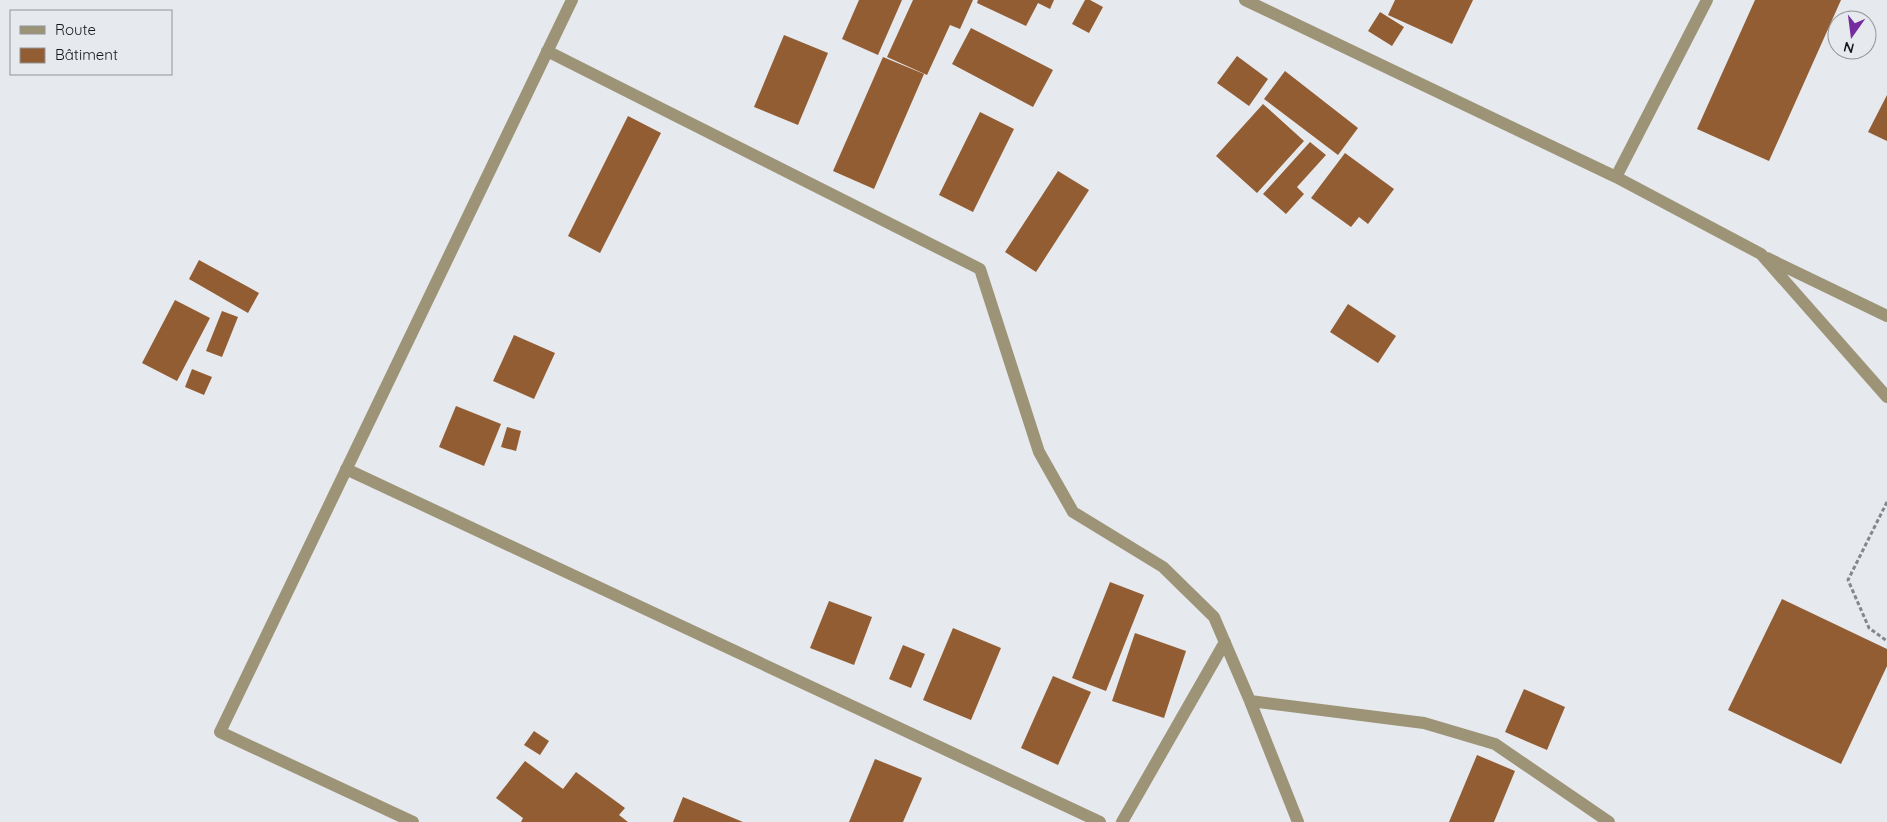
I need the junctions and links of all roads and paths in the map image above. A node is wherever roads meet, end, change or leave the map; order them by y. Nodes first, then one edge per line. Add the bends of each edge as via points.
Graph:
1 (572, 0) edge
2 (1245, 0) edge
3 (1707, 0) edge
4 (548, 51) junction
5 (1616, 177) junction
6 (1761, 254) junction
7 (1887, 316) edge
8 (1887, 397) edge
9 (346, 469) junction
10 (1887, 502) edge
11 (1887, 641) edge
12 (1225, 642) junction
13 (1250, 701) junction
14 (413, 822) edge
15 (1100, 822) edge
16 (1122, 822) edge
17 (1298, 822) edge
18 (1609, 822) edge

1 - 4 street
2 - 5 street
3 - 5 street
4 - 9 street
4 - 12 street via 980,268 1039,452 1073,512 1163,567 1214,617
5 - 6 street
6 - 7 street
6 - 8 street
9 - 14 street via 220,732
9 - 15 street
10 - 11 path via 1848,580 1869,628
12 - 13 street
12 - 16 street
13 - 17 street
13 - 18 street via 1424,723 1494,744

